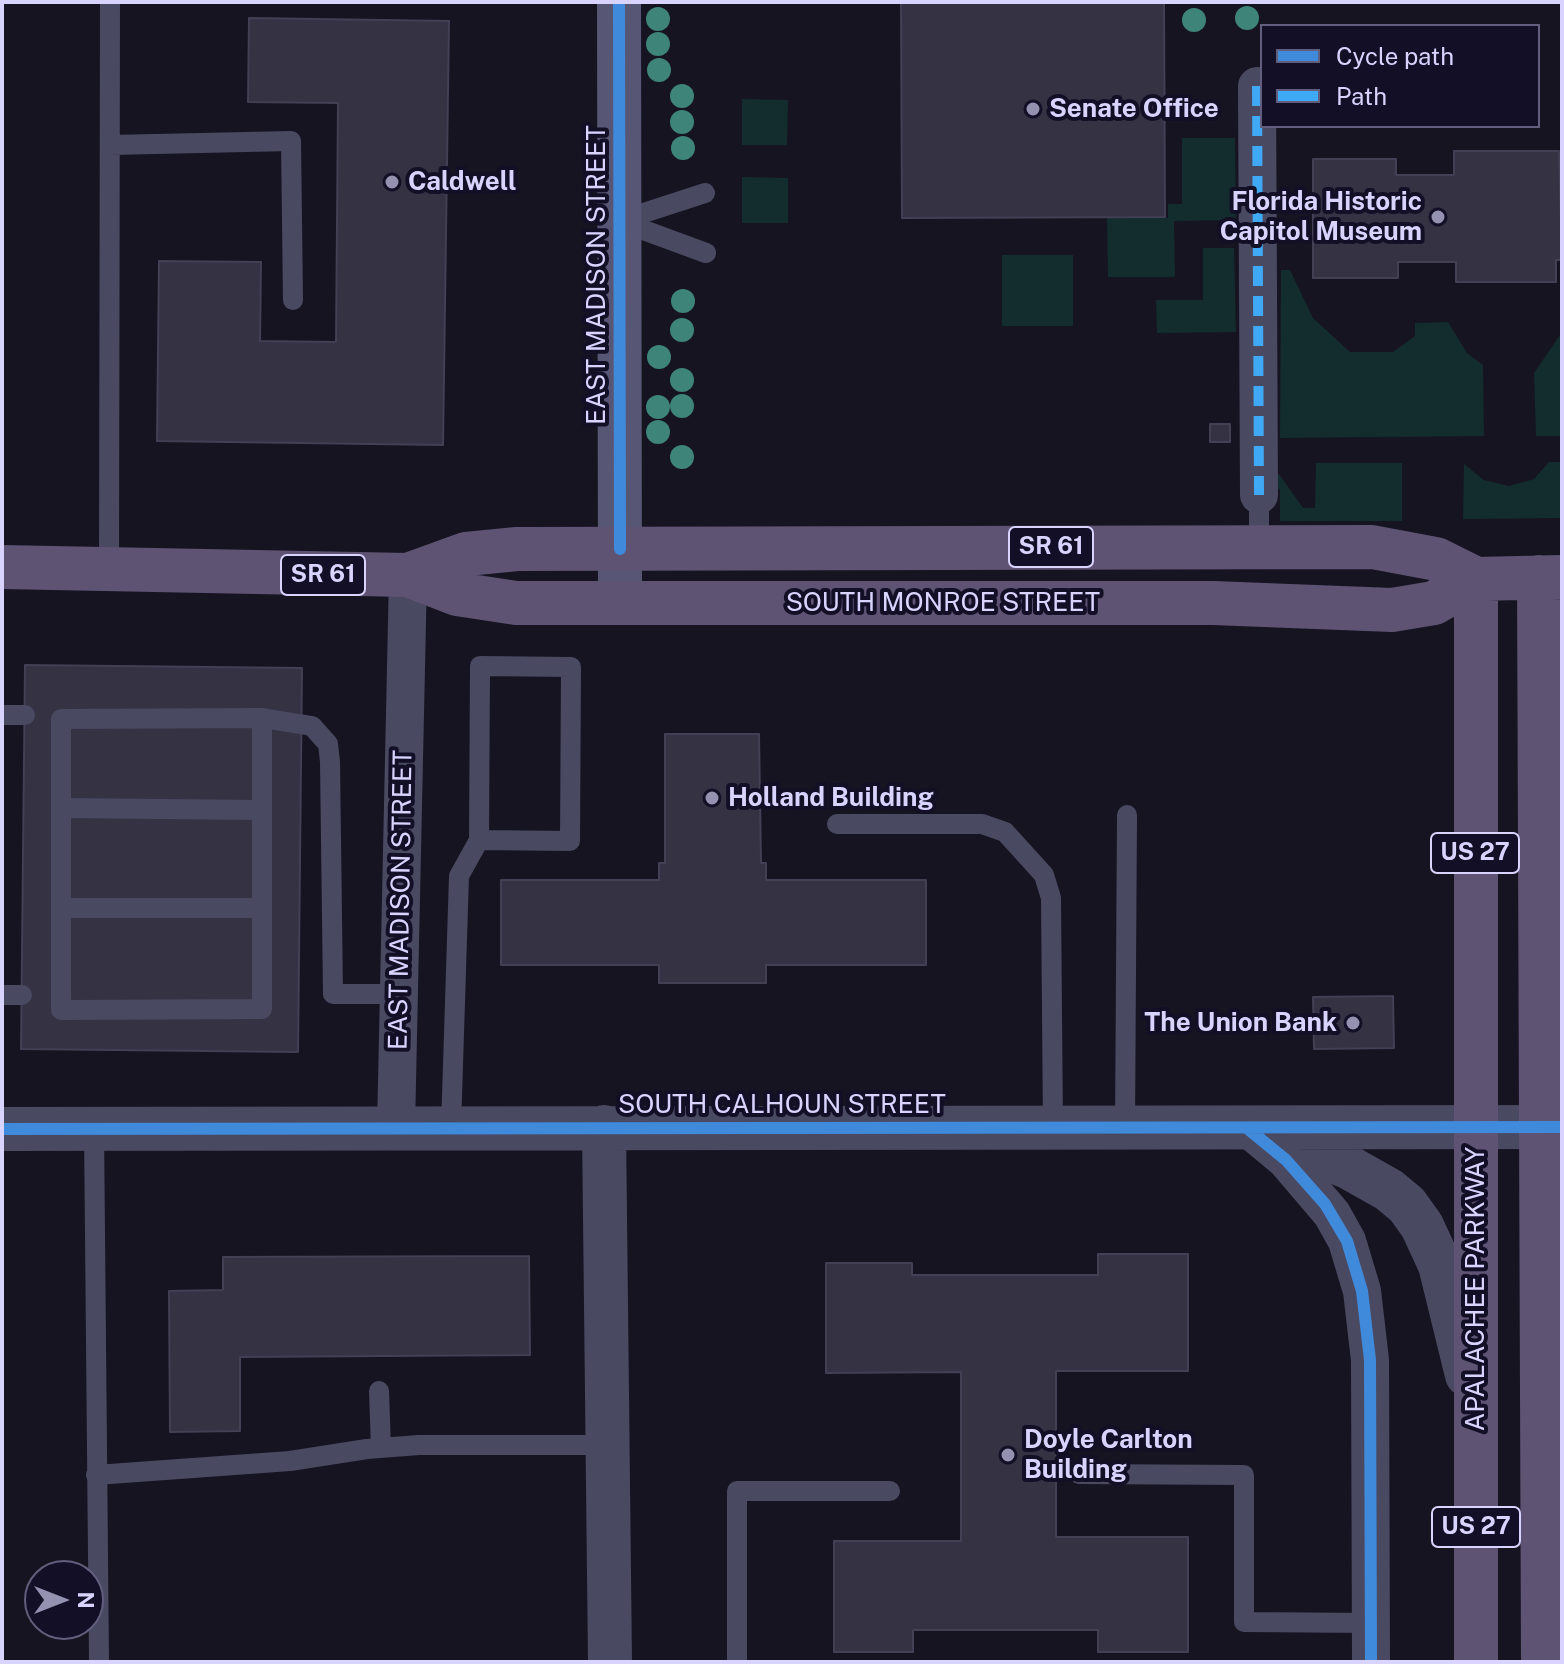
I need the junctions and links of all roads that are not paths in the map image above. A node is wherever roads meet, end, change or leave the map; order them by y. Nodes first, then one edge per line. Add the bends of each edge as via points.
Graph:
1 (110, 2) edge
2 (619, 2) edge
3 (1257, 86) dead end
4 (110, 145) junction
5 (705, 193) dead end
6 (619, 221) junction
7 (706, 253) dead end
8 (293, 300) dead end
9 (1259, 495) joint
10 (1259, 547) junction
11 (620, 549) junction
12 (2, 567) edge
13 (109, 570) junction
14 (408, 575) junction
15 (1551, 577) edge
16 (1476, 579) junction
17 (620, 603) junction
18 (2, 715) edge
19 (25, 715) dead end
20 (262, 718) junction
21 (61, 808) junction
22 (262, 810) junction
23 (1127, 815) dead end
24 (837, 824) dead end
25 (479, 840) junction
26 (61, 908) junction
27 (262, 908) junction
28 (399, 994) junction
29 (604, 1127) junction
30 (1475, 1127) junction
31 (1552, 1127) edge
32 (94, 1128) junction
33 (396, 1128) junction
34 (451, 1128) junction
35 (1053, 1128) junction
36 (1125, 1128) junction
37 (1247, 1128) junction
38 (2, 1129) edge
39 (379, 1391) dead end
40 (1476, 1419) junction
41 (607, 1445) junction
42 (381, 1448) junction
43 (1079, 1474) dead end
44 (96, 1475) junction
45 (890, 1491) dead end
46 (1371, 1623) junction
47 (1476, 1648) edge
48 (1543, 1648) edge
49 (99, 1662) edge
50 (610, 1662) edge
51 (737, 1662) edge
52 (1371, 1662) edge

1 - 4 lane
2 - 6 main road, EAST MADISON STREET
3 - 9 street
4 - 8 lane via 291,141
4 - 13 lane
5 - 6 lane
6 - 7 lane
6 - 11 main road, EAST MADISON STREET
9 - 10 lane
10 - 11 main road, SOUTH MONROE STREET / SR 61
10 - 16 main road, SOUTH MONROE STREET / SR 61 via 1394,548 1436,559
11 - 14 main road, SOUTH MONROE STREET / SR 61 via 482,551
11 - 17 main road, EAST MADISON STREET
12 - 13 main road, SOUTH MONROE STREET / SR 61
13 - 14 main road, SOUTH MONROE STREET / SR 61
14 - 17 main road, SOUTH MONROE STREET / SR 61 via 475,598
14 - 28 street, EAST MADISON STREET
15 - 16 main road, SOUTH MONROE STREET / US 27
15 - 31 main road, US 27
16 - 17 main road, SOUTH MONROE STREET / SR 61 via 1434,603 1392,610 1213,603
16 - 30 main road, APALACHEE PARKWAY / US 27
18 - 19 lane
20 - 21 lane via 61,719
20 - 22 lane
20 - 28 lane via 312,726 328,744 333,994
21 - 22 lane
21 - 26 lane
22 - 27 lane
23 - 36 lane
24 - 35 lane via 982,824 1005,832 1044,875 1051,898
25 - 25 lane via 570,841 571,667 480,666
25 - 34 lane via 459,876
26 - 27 lane
26 - 27 lane via 61,1010 262,1009
28 - 33 street, EAST MADISON STREET
29 - 34 street, SOUTH CALHOUN STREET
29 - 35 street, SOUTH CALHOUN STREET
29 - 41 street
30 - 31 street, SOUTH CALHOUN STREET
30 - 37 street, SOUTH CALHOUN STREET
30 - 40 main road, APALACHEE PARKWAY / US 27
31 - 48 main road, US 27
32 - 33 street, SOUTH CALHOUN STREET
32 - 38 street, SOUTH CALHOUN STREET
32 - 44 lane
33 - 34 street, SOUTH CALHOUN STREET
35 - 36 street, SOUTH CALHOUN STREET
36 - 37 street, SOUTH CALHOUN STREET
37 - 40 street via 1350,1168 1389,1190 1415,1216 1442,1273
37 - 46 street via 1318,1194 1340,1226 1358,1273 1370,1360
39 - 42 lane
40 - 47 main road, APALACHEE PARKWAY / US 27
41 - 42 lane
41 - 50 street
42 - 44 lane via 290,1461
43 - 46 lane via 1244,1475 1244,1622
44 - 49 lane
45 - 51 lane via 737,1491
46 - 52 street

